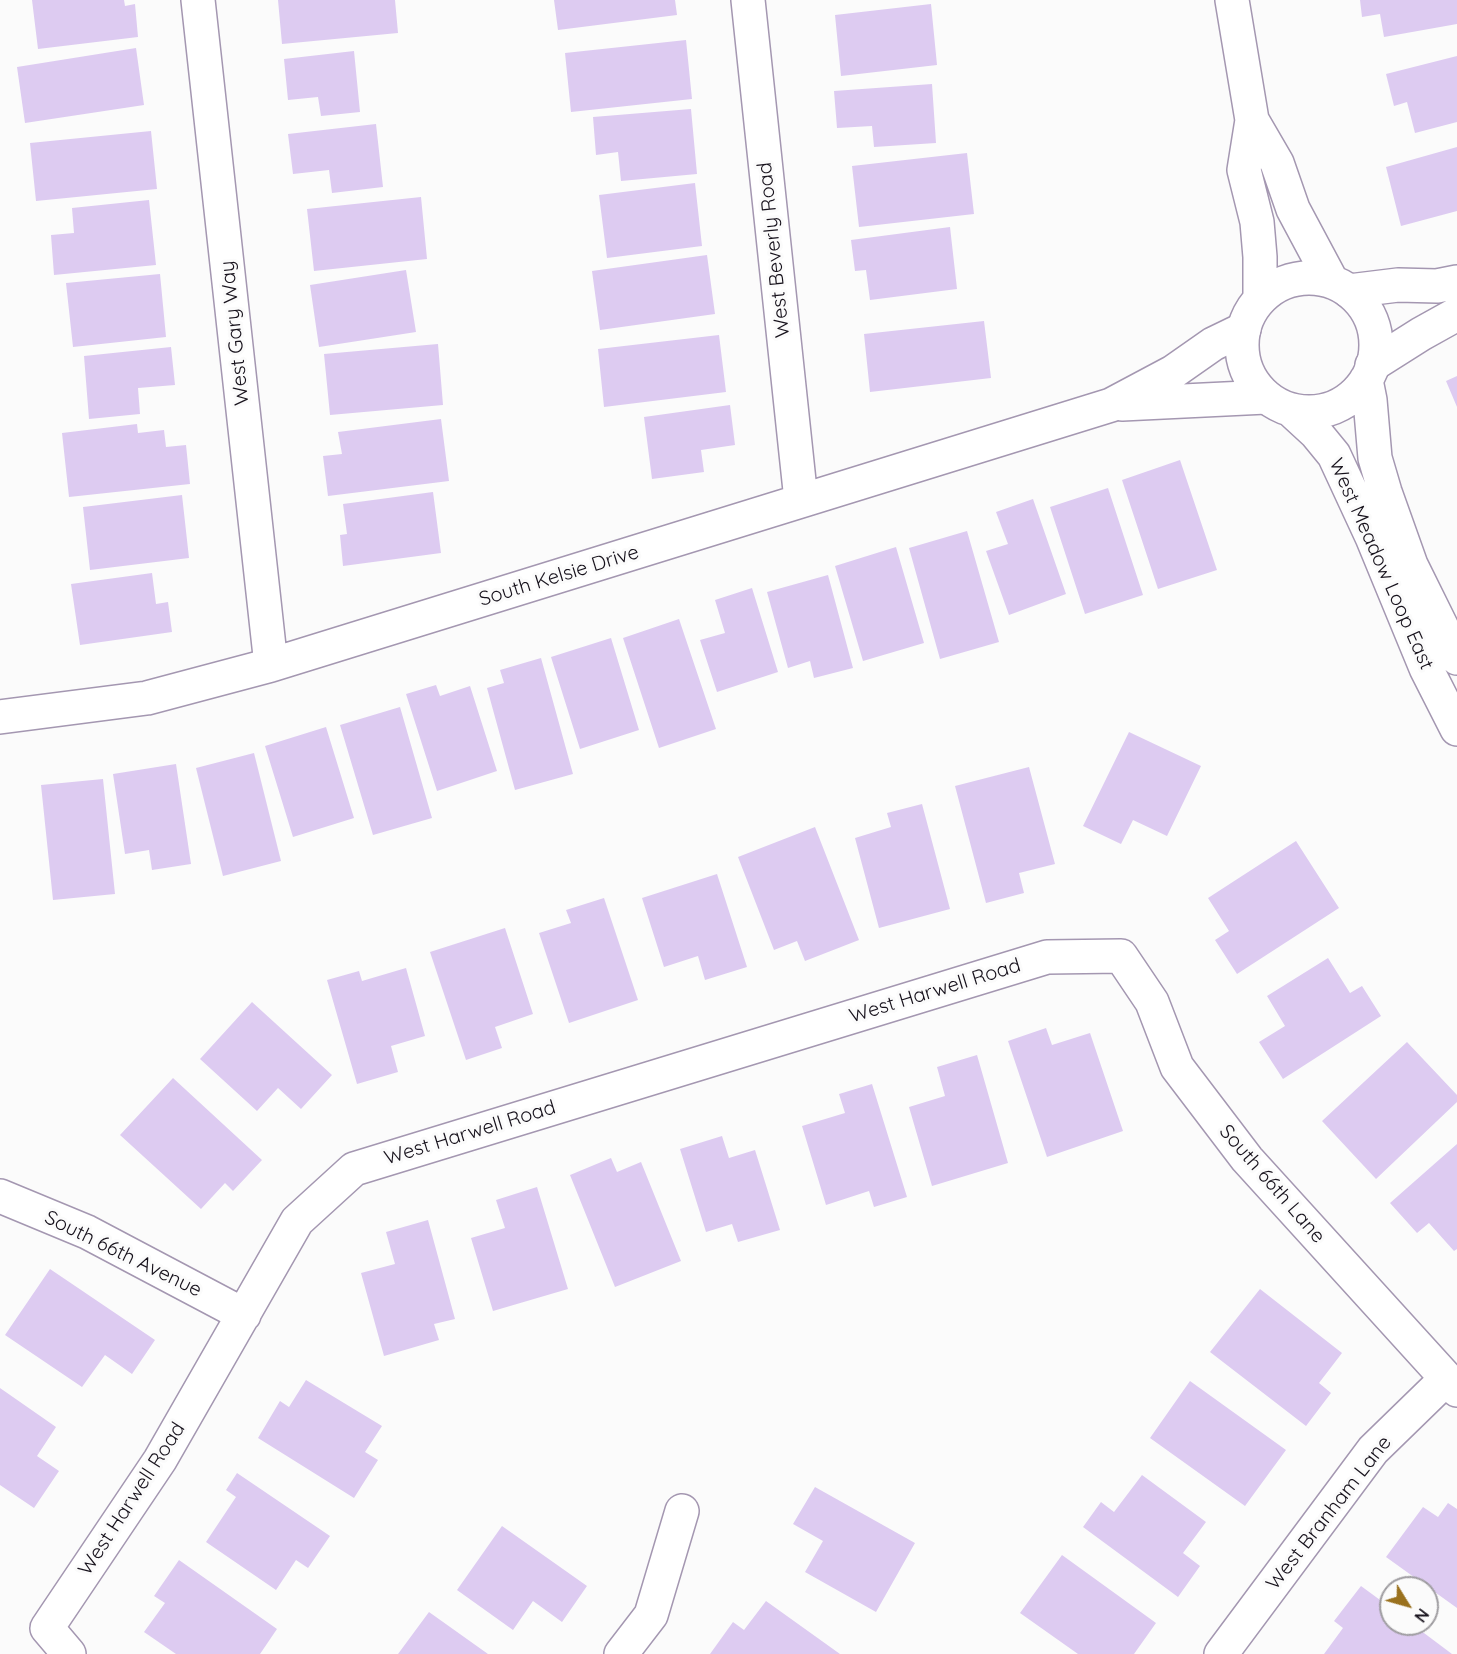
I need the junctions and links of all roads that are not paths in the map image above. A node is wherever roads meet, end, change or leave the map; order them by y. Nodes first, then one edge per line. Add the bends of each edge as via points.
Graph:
1 (198, 0) edge
2 (748, 0) edge
3 (1232, 0) edge
4 (1252, 120) junction
5 (1457, 282) edge
6 (1340, 287) junction
7 (1260, 299) junction
8 (1457, 314) edge
9 (1244, 328) junction
10 (1369, 373) junction
11 (1279, 403) junction
12 (1111, 405) junction
13 (801, 500) junction
14 (1457, 658) edge
15 (271, 665) junction
16 (0, 717) edge
17 (1457, 729) edge
18 (1121, 956) joint
19 (0, 1196) edge
20 (244, 1315) junction
21 (1452, 1385) edge
22 (682, 1511) dead end
23 (69, 1654) edge
24 (621, 1654) edge
25 (1221, 1654) edge

1 - 15 street, West Gary Way
2 - 13 street, West Beverly Road
3 - 4 street
4 - 6 street via 1277,163 1293,208
4 - 7 street via 1244,170 1257,222
5 - 6 street via 1437,286
6 - 7 street via 1313,278 1293,280
6 - 10 street via 1363,306 1373,324 1376,345
7 - 9 street
8 - 10 street
9 - 11 street via 1245,366 1253,383
9 - 12 street, South Kelsie Drive
10 - 11 street via 1352,396 1333,407 1312,412
10 - 14 street, West Meadow Loop East via 1375,458 1385,492 1411,565
11 - 12 street, South Kelsie Drive
11 - 17 street, West Meadow Loop East via 1316,433 1334,455 1426,668
12 - 13 street, South Kelsie Drive
13 - 15 street, South Kelsie Drive
15 - 16 street, South Kelsie Drive via 147,698
18 - 20 street, West Harwell Road via 1047,957 354,1169 297,1221
18 - 21 street, South 66th Lane via 1152,1002 1177,1067 1247,1159
19 - 20 street, South 66th Avenue via 87,1232
20 - 23 street, West Harwell Road via 160,1460 47,1628
21 - 25 street, West Branham Lane via 1373,1450
22 - 24 street via 651,1615

